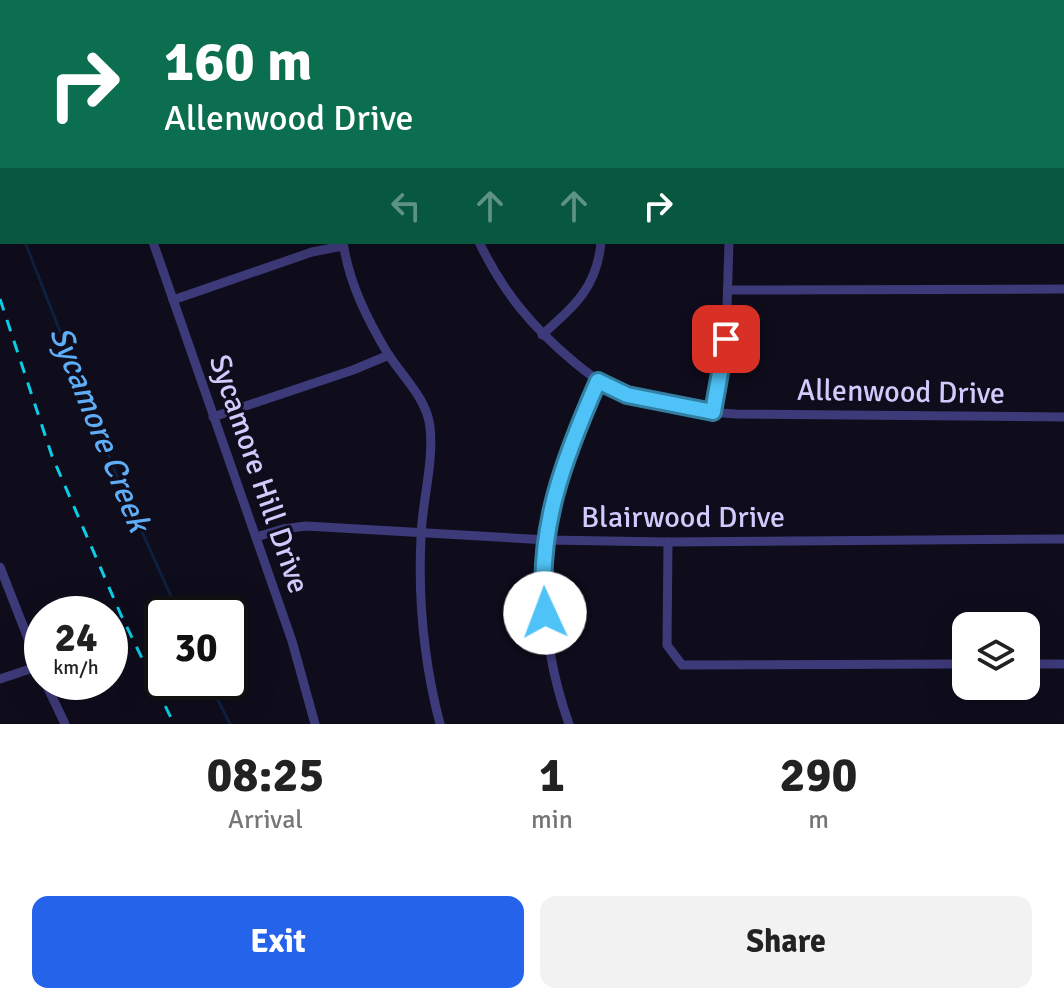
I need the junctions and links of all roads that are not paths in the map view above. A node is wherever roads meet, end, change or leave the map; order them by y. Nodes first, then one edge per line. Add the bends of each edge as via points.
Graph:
1 (154, 244) edge
2 (343, 244) edge
3 (480, 244) edge
4 (601, 244) edge
5 (729, 244) edge
6 (1064, 289) edge
7 (728, 290) junction
8 (173, 300) junction
9 (542, 335) junction
10 (389, 355) junction
11 (598, 381) junction
12 (713, 412) junction
13 (213, 417) junction
14 (1064, 417) edge
15 (421, 534) junction
16 (256, 537) junction
17 (1064, 539) edge
18 (547, 540) junction
19 (668, 542) junction
20 (0, 567) edge
21 (24, 627) edge
22 (952, 664) edge
23 (1040, 664) edge
24 (1064, 664) edge
25 (24, 674) edge
26 (0, 679) edge
27 (54, 700) edge
28 (65, 724) edge
29 (315, 724) edge
30 (440, 724) edge
31 (569, 724) edge

1 - 8 street, Sycamore Hill Drive
2 - 8 street
2 - 10 street via 361,306
3 - 9 street, Allenwood Drive via 492,271
4 - 9 street via 593,280
5 - 7 street
6 - 7 street
7 - 12 street
8 - 13 street, Sycamore Hill Drive
9 - 11 street, Allenwood Drive
10 - 13 street
10 - 15 street via 420,398 430,425
11 - 12 street, Allenwood Drive via 627,395
11 - 18 street via 568,449
12 - 14 street, Allenwood Drive
13 - 16 street, Sycamore Hill Drive
15 - 16 street, Blairwood Drive via 306,526
15 - 18 street, Blairwood Drive
15 - 30 street via 424,646
16 - 29 street, Sycamore Hill Drive
17 - 19 street, Blairwood Drive
18 - 19 street, Blairwood Drive
18 - 31 street via 543,588 548,637 557,692
19 - 22 street via 667,645 682,665
20 - 21 street
23 - 24 street
25 - 26 street
27 - 28 street

